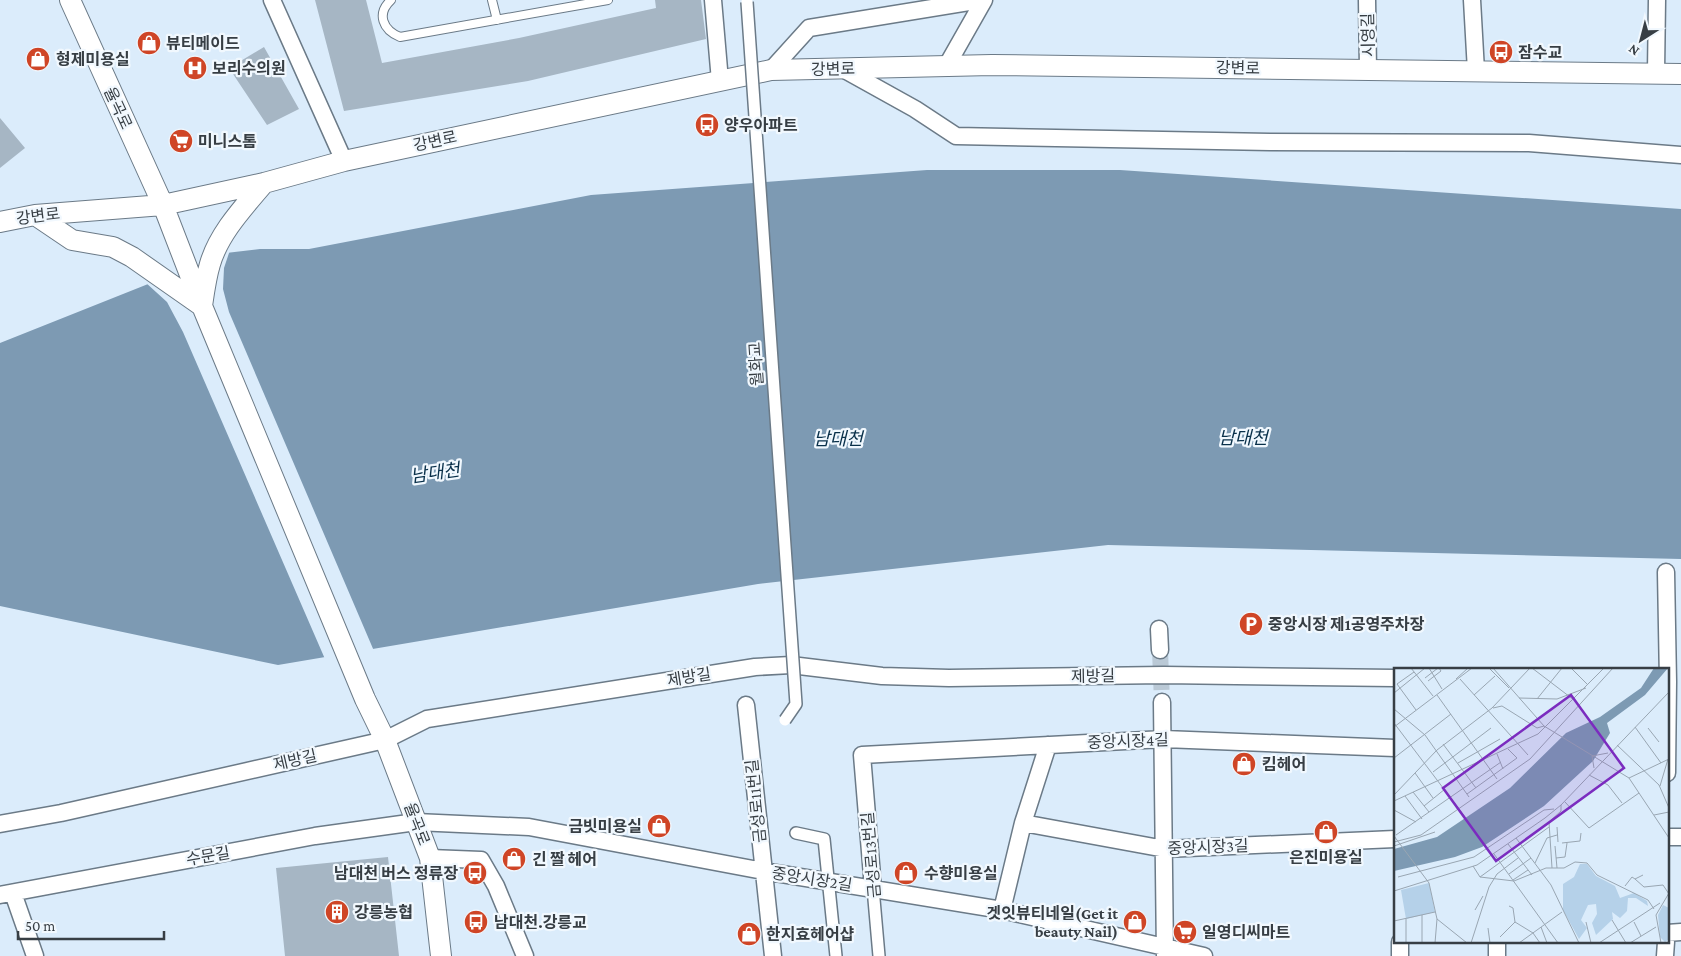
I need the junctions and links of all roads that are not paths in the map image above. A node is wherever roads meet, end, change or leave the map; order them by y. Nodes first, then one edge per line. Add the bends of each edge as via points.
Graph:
1 (70, 0) edge
2 (272, 0) edge
3 (391, 0) edge
4 (492, 0) edge
5 (608, 0) edge
6 (713, 0) edge
7 (980, 0) edge
8 (984, 0) edge
9 (1367, 0) edge
10 (1472, 0) edge
11 (1657, 0) edge
12 (747, 1) edge
13 (497, 20) junction
14 (946, 67) junction
15 (843, 69) junction
16 (771, 70) junction
17 (1368, 70) junction
18 (1476, 72) junction
19 (1656, 72) junction
20 (1681, 74) edge
21 (720, 81) junction
22 (1681, 156) edge
23 (344, 161) junction
24 (264, 183) junction
25 (165, 210) junction
26 (35, 215) junction
27 (0, 222) edge
28 (202, 306) junction
29 (1666, 572) dead end
30 (1158, 629) dead end
31 (1160, 650) tunnel mouth
32 (1394, 678) edge
33 (1672, 682) edge
34 (1162, 702) tunnel mouth
35 (746, 705) dead end
36 (785, 720) dead end
37 (1164, 739) junction
38 (385, 740) junction
39 (1048, 745) junction
40 (1394, 748) edge
41 (862, 755) joint
42 (1668, 755) edge
43 (416, 822) junction
44 (1023, 823) junction
45 (0, 824) edge
46 (796, 833) dead end
47 (1668, 837) edge
48 (1681, 837) edge
49 (1394, 839) edge
50 (1164, 849) junction
51 (430, 858) junction
52 (763, 871) junction
53 (828, 881) junction
54 (873, 888) junction
55 (6, 894) edge
56 (1002, 910) junction
57 (1681, 932) edge
58 (1668, 933) edge
59 (1165, 951) edge
60 (35, 956) edge
61 (441, 956) edge
62 (525, 956) edge
63 (773, 956) edge
64 (836, 956) edge
65 (879, 956) edge
66 (1204, 956) edge

1 - 25 street, 율곡로
2 - 23 street
3 - 13 lane via 382,16 391,33 400,37
4 - 13 lane
5 - 13 lane
6 - 21 street
7 - 16 street via 809,28
8 - 14 street
9 - 17 street, 시영길
10 - 18 street
11 - 19 street
12 - 36 street, 월화교, bridge via 796,704
14 - 15 street, 강변로
14 - 17 street, 강변로
15 - 16 street, 강변로
15 - 22 street via 956,136 1529,143
16 - 21 street, 강변로
17 - 18 street, 강변로
18 - 19 street, 강변로
19 - 20 street, 강변로
21 - 23 street, 강변로
23 - 24 street, 강변로
24 - 25 street, 강변로
24 - 28 street via 231,223 217,247 210,264
25 - 26 street, 강변로
25 - 28 street, 율곡로
26 - 27 street, 강변로
26 - 28 street via 72,240 113,247 126,254
28 - 38 street, 율곡로
29 - 33 street
30 - 31 street
32 - 38 street, 제방길 via 1164,674 949,678 882,676 791,666 755,667 427,718
33 - 42 street
34 - 37 street
35 - 52 street, 금성로11번길
37 - 39 street, 중앙시장4길
37 - 40 street, 중앙시장4길
37 - 50 street
38 - 43 street, 율곡로
38 - 45 street, 제방길
39 - 41 street, 중앙시장4길
39 - 44 street
41 - 54 street, 금성로13번길
43 - 51 street, 율곡로
43 - 52 street, 중앙시장2길 via 528,827
43 - 55 street, 수문길 via 315,836
44 - 50 street, 중앙시장3길
44 - 56 street
46 - 53 street via 824,839
47 - 48 street
49 - 50 street, 중앙시장3길
50 - 59 street
51 - 61 street, 율곡로
51 - 62 street via 480,860 496,886
52 - 53 street, 중앙시장2길
52 - 63 street, 금성로11번길
53 - 54 street, 중앙시장2길
53 - 64 street
54 - 56 street, 중앙시장2길
54 - 65 street, 금성로13번길
55 - 60 street
56 - 59 street, 중앙시장2길
57 - 58 street
59 - 66 street, 중앙시장2길

